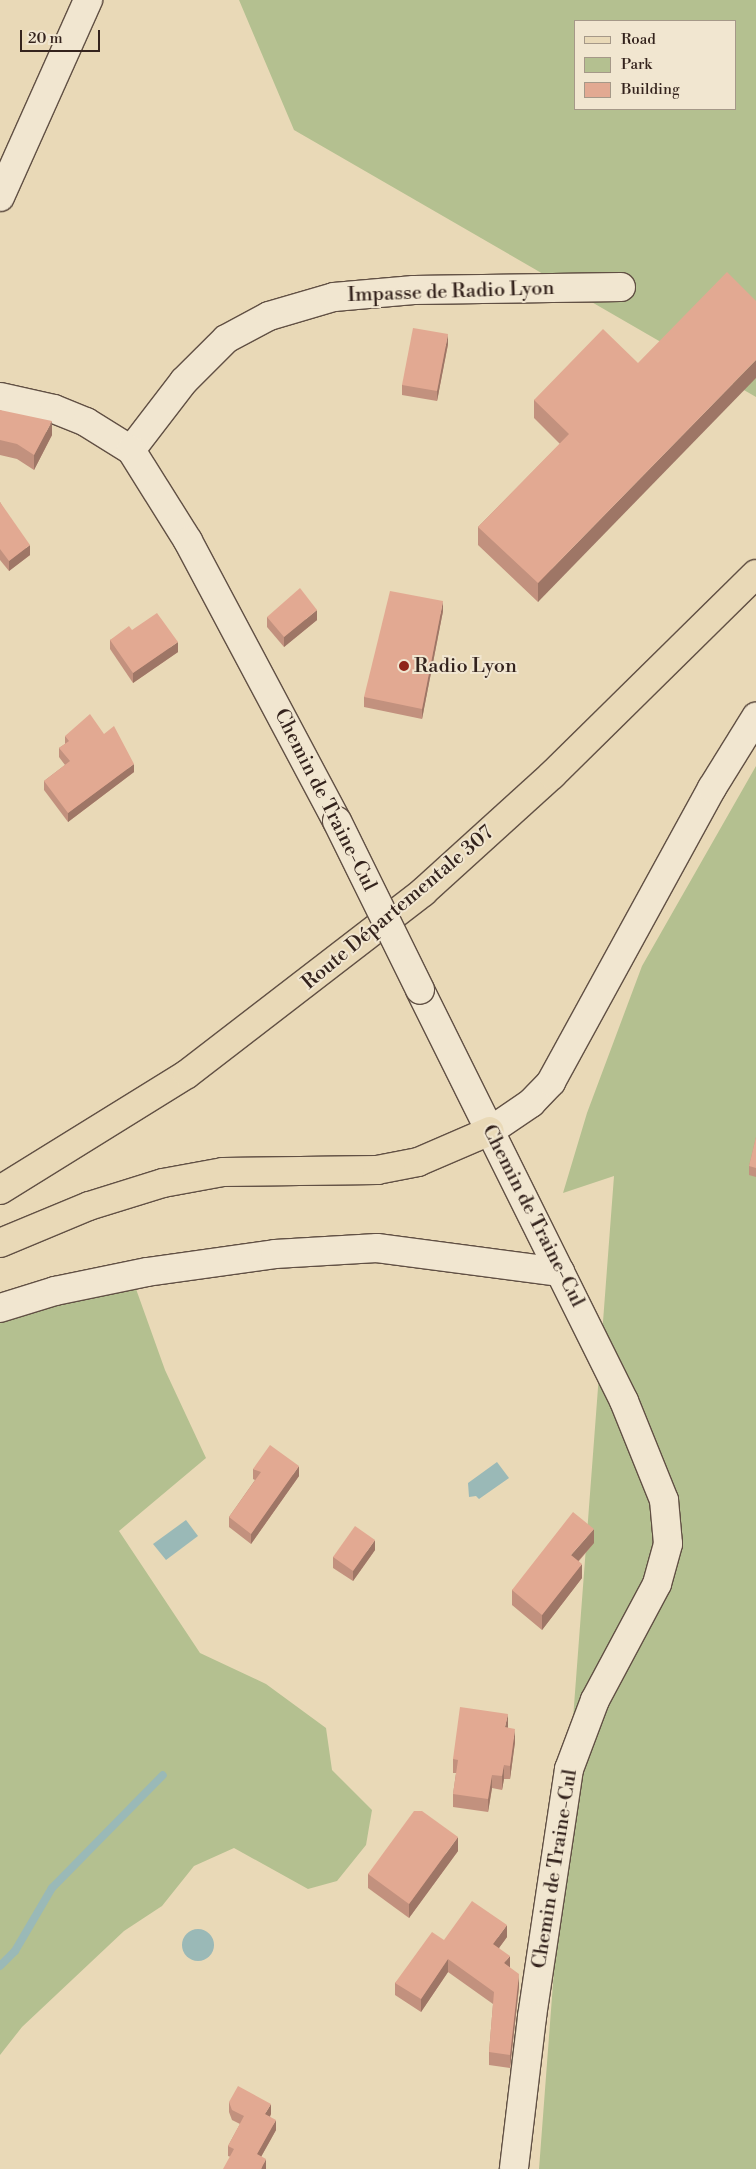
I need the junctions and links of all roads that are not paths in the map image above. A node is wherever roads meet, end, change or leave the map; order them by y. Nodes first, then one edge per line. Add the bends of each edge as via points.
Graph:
1 (88, 0) edge
2 (0, 197) edge
3 (621, 287) dead end
4 (0, 397) edge
5 (131, 450) junction
6 (756, 574) edge
7 (756, 717) edge
8 (490, 1131) junction
9 (0, 1190) edge
10 (0, 1244) edge
11 (560, 1272) junction
12 (0, 1308) edge
13 (514, 2169) edge

1 - 2 street
3 - 5 street, Impasse de Radio Lyon via 414,290 334,297 269,316 226,339 184,381
4 - 5 street, Chemin de Traine-Cul via 54,410 86,422
5 - 8 street, Chemin de Traine-Cul, bridge via 188,542 337,821
6 - 9 main road, Route Départementale 307 via 552,775 423,892 187,1074
7 - 8 street via 712,788 551,1082 531,1103
8 - 10 main road via 418,1162 377,1170 223,1172 181,1179 89,1206
8 - 11 street, Chemin de Traine-Cul
11 - 12 street via 377,1248 274,1254 147,1272 55,1291
11 - 13 street, Chemin de Traine-Cul via 651,1463 664,1500 668,1544 657,1584 596,1700 569,1769

